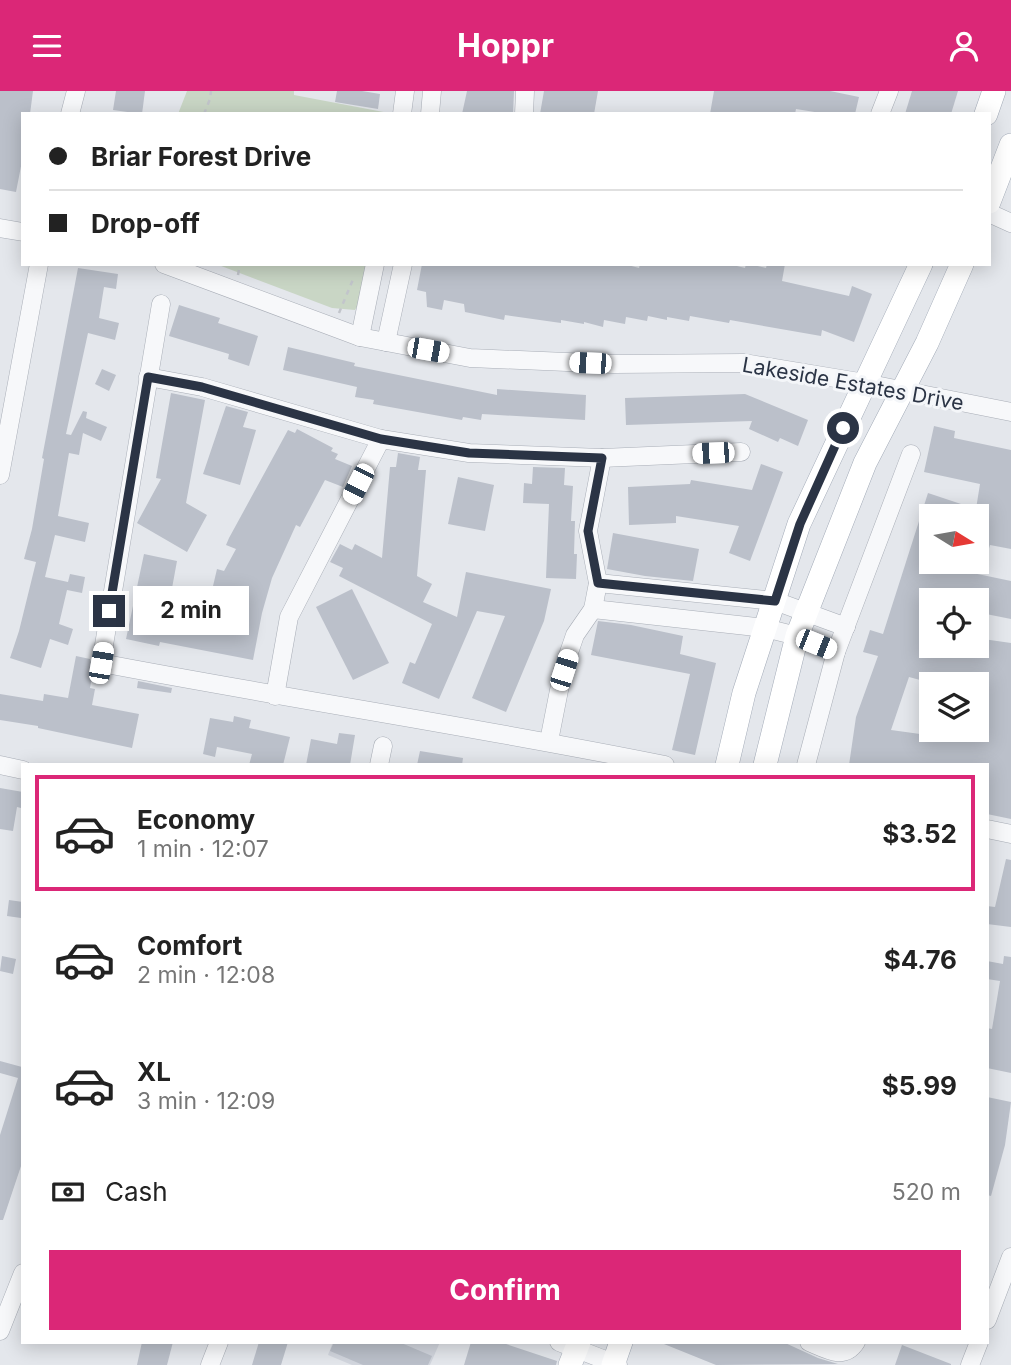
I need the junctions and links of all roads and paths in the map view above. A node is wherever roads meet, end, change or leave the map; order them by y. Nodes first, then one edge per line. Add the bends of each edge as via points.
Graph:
1 (76, 91) edge
2 (211, 91) edge
3 (405, 91) edge
4 (432, 91) edge
5 (525, 91) edge
6 (889, 91) edge
7 (994, 91) edge
8 (71, 112) edge
9 (205, 112) edge
10 (402, 112) edge
11 (430, 112) edge
12 (524, 112) edge
13 (881, 112) edge
14 (987, 112) edge
15 (1011, 145) edge
16 (999, 178) edge
17 (991, 197) edge
18 (991, 214) edge
19 (1011, 223) edge
20 (0, 228) edge
21 (21, 232) edge
22 (39, 266) edge
23 (169, 266) edge
24 (376, 266) edge
25 (403, 266) edge
26 (920, 266) edge
27 (961, 266) edge
28 (356, 272) dead end
29 (161, 304) dead end
30 (334, 328) junction
31 (360, 337) junction
32 (387, 342) junction
33 (148, 377) junction
34 (865, 383) junction
35 (901, 391) junction
36 (1011, 412) edge
37 (381, 439) junction
38 (741, 452) dead end
39 (911, 454) dead end
40 (602, 458) junction
41 (0, 475) edge
42 (598, 583) junction
43 (775, 601) junction
44 (593, 609) junction
45 (807, 611) junction
46 (846, 627) junction
47 (765, 628) junction
48 (797, 636) junction
49 (836, 652) junction
50 (275, 696) junction
51 (549, 741) junction
52 (383, 746) dead end
53 (379, 763) edge
54 (655, 763) edge
55 (727, 763) edge
56 (765, 763) edge
57 (807, 763) edge
58 (0, 765) edge
59 (21, 770) edge
60 (989, 829) edge
61 (1011, 834) edge
62 (1011, 1257) edge
63 (21, 1278) edge
64 (989, 1315) edge
65 (0, 1331) edge
66 (218, 1344) edge
67 (814, 1344) edge
68 (854, 1344) edge
69 (978, 1344) edge
70 (571, 1350) edge
71 (616, 1359) edge
72 (210, 1365) edge
73 (970, 1365) edge

1 - 8 street
2 - 9 path
3 - 10 street
4 - 11 street
5 - 12 street
6 - 13 street
7 - 14 main road
15 - 16 main road
16 - 17 main road
18 - 19 street
20 - 21 street
22 - 41 street
23 - 30 street, Lakeside Estates Drive
24 - 31 street
25 - 32 street
26 - 34 main road
27 - 35 main road
28 - 30 path
29 - 33 street
30 - 31 street, Lakeside Estates Drive
31 - 32 street, Lakeside Estates Drive
32 - 34 street, Lakeside Estates Drive via 470,358 614,365 744,363
33 - 37 street via 202,387
33 - 50 street via 101,663
34 - 35 street, Lakeside Estates Drive
34 - 43 main road via 800,524
35 - 36 street, Lakeside Estates Drive
35 - 45 main road via 865,463
37 - 40 street via 469,453
37 - 50 street via 289,617
38 - 40 street
39 - 46 street
40 - 42 street via 588,531
42 - 43 street
42 - 44 street
43 - 45 street
43 - 47 main road
44 - 47 street
44 - 51 street via 575,635 567,658
45 - 46 street
45 - 48 main road
46 - 49 street
47 - 48 street
47 - 55 main road
48 - 49 street
48 - 56 main road
49 - 57 street
50 - 51 street
51 - 54 street
52 - 53 street
58 - 59 street
60 - 61 street
62 - 64 street
63 - 65 street
66 - 72 street
67 - 68 street via 842,1354
69 - 73 street
70 - 71 street

